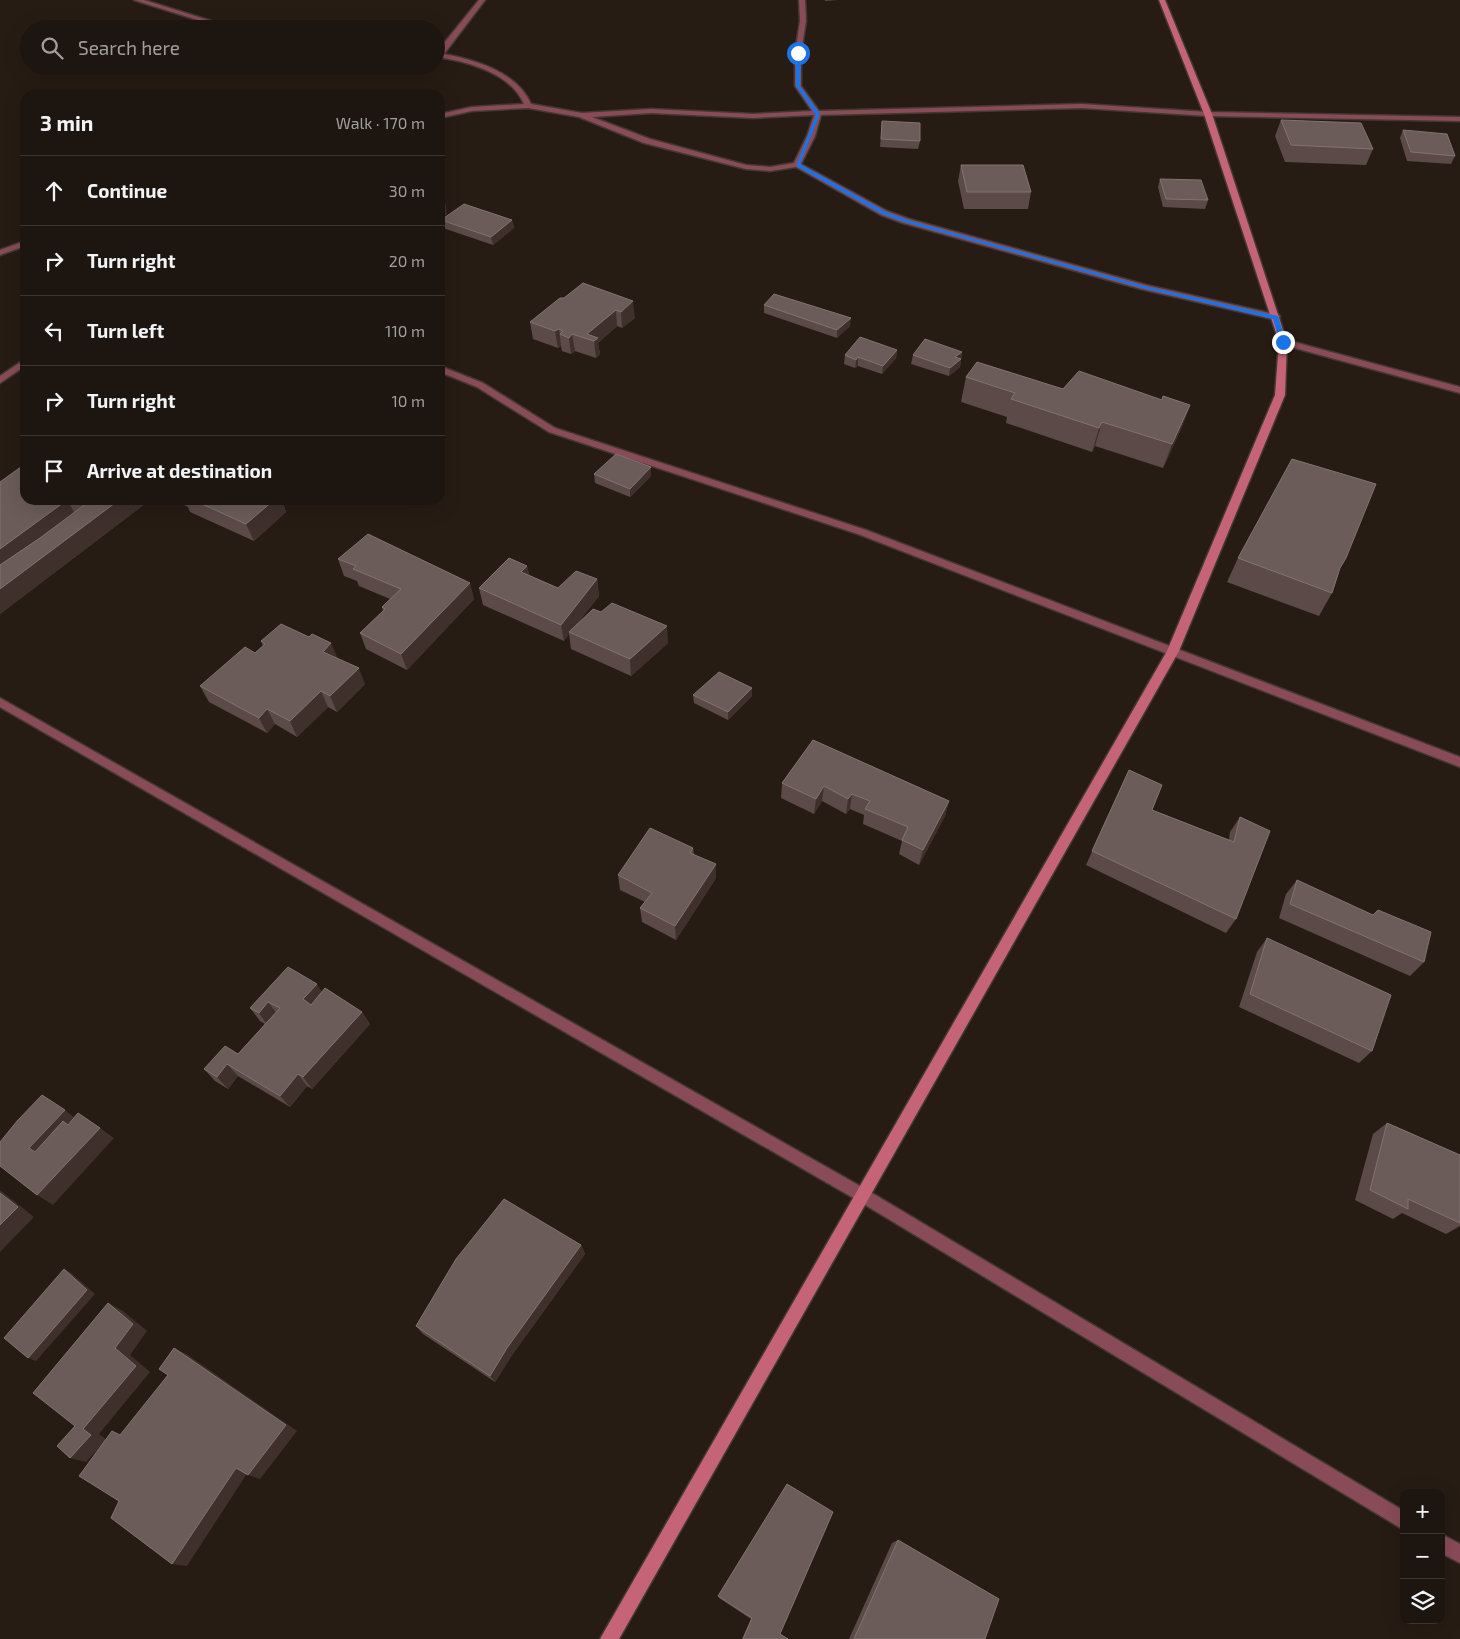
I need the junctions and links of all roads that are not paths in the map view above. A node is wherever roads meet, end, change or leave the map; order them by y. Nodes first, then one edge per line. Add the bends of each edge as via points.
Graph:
1 (137, 0) edge
2 (482, 0) edge
3 (802, 0) edge
4 (1162, 0) edge
5 (204, 20) edge
6 (445, 46) edge
7 (445, 57) edge
8 (528, 106) junction
9 (818, 114) junction
10 (1208, 114) junction
11 (445, 115) edge
12 (581, 115) junction
13 (1460, 119) edge
14 (798, 164) junction
15 (20, 245) edge
16 (0, 253) edge
17 (1276, 317) junction
18 (1283, 342) junction
19 (20, 366) edge
20 (445, 371) edge
21 (0, 380) edge
22 (1460, 390) edge
23 (1173, 652) junction
24 (0, 702) edge
25 (1460, 762) edge
26 (862, 1195) junction
27 (1400, 1519) edge
28 (1445, 1545) edge
29 (1460, 1554) edge
30 (609, 1639) edge

1 - 5 street
2 - 6 street
3 - 9 street via 798,86
4 - 10 street
7 - 8 street via 499,74 521,90
8 - 11 street via 472,109
8 - 12 street
9 - 10 street via 1082,106
9 - 12 street via 753,116 651,112
9 - 14 street
10 - 13 street
10 - 17 street
12 - 14 street via 647,141 746,167 770,169
14 - 17 street via 877,210 906,221 1144,287
15 - 16 street
17 - 18 street
18 - 22 street
18 - 23 street via 1280,395
19 - 21 street
20 - 23 street via 480,385 552,430 862,532
23 - 25 street
23 - 26 street
24 - 26 street
26 - 27 street
26 - 30 street
28 - 29 street

